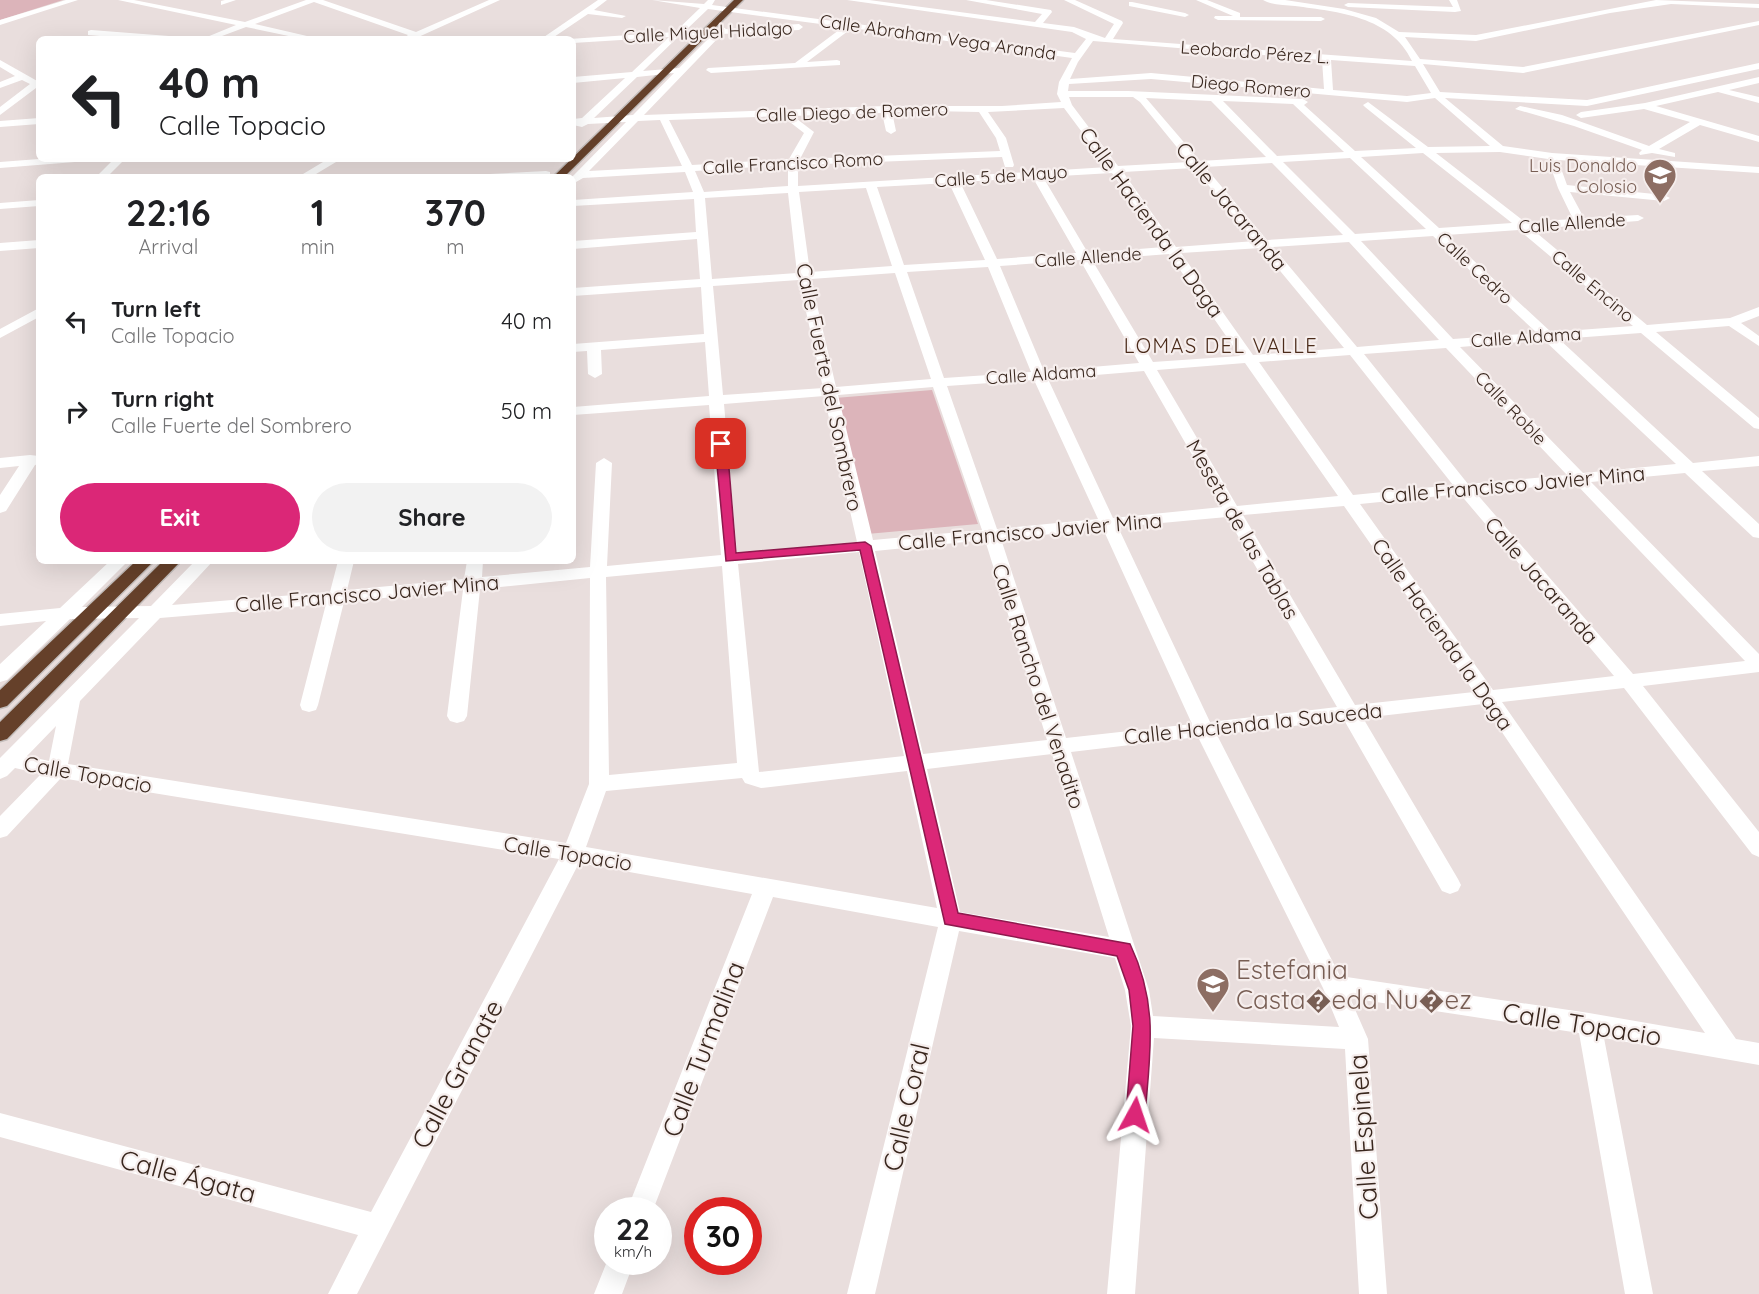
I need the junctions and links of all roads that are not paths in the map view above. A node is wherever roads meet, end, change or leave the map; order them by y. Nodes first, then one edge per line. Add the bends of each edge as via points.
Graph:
1 (74, 0) edge
2 (122, 0) edge
3 (314, 0) edge
4 (468, 0) edge
5 (603, 0) edge
6 (656, 0) edge
7 (739, 0) edge
8 (752, 0) edge
9 (851, 0) edge
10 (918, 0) edge
11 (970, 0) edge
12 (1068, 0) edge
13 (1168, 0) edge
14 (1203, 0) edge
15 (1267, 0) edge
16 (1453, 0) edge
17 (1641, 0) edge
18 (1668, 1) edge
19 (492, 2) edge
20 (882, 2) edge
21 (1283, 2) junction
22 (1132, 4) dead end
23 (1400, 4) edge
24 (712, 5) edge
25 (727, 5) edge
26 (1759, 6) edge
27 (208, 8) dead end
28 (907, 8) junction
29 (588, 11) junction
30 (740, 11) junction
31 (1159, 11) junction
32 (945, 13) junction
33 (192, 14) junction
34 (1185, 15) dead end
35 (622, 16) dead end
36 (1218, 18) dead end
37 (1321, 19) dead end
38 (1248, 20) junction
39 (0, 23) edge
40 (1759, 23) edge
41 (246, 25) junction
42 (846, 25) junction
43 (1037, 25) junction
44 (926, 30) dead end
45 (720, 31) junction
46 (706, 32) junction
47 (91, 33) dead end
48 (678, 34) junction
49 (690, 34) junction
50 (1397, 34) junction
51 (416, 35) joint
52 (130, 36) edge
53 (215, 36) edge
54 (301, 36) edge
55 (550, 36) edge
56 (1091, 38) junction
57 (576, 40) edge
58 (1107, 40) junction
59 (1078, 56) junction
60 (1326, 58) junction
61 (0, 63) edge
62 (837, 63) dead end
63 (1417, 63) junction
64 (797, 65) junction
65 (1759, 66) edge
66 (682, 70) junction
67 (711, 70) dead end
68 (0, 72) edge
69 (23, 72) junction
70 (665, 72) junction
71 (651, 74) junction
72 (784, 74) dead end
73 (635, 75) junction
74 (576, 80) edge
75 (1759, 80) edge
76 (1064, 82) junction
77 (36, 83) edge
78 (0, 85) edge
79 (36, 86) edge
80 (1715, 88) junction
81 (1329, 93) junction
82 (1136, 95) junction
83 (1438, 95) junction
84 (1215, 99) junction
85 (1065, 100) junction
86 (1759, 100) edge
87 (1302, 102) joint
88 (1320, 103) dead end
89 (1368, 105) junction
90 (1446, 106) junction
91 (1645, 106) junction
92 (981, 108) junction
93 (886, 109) junction
94 (0, 112) edge
95 (785, 114) junction
96 (663, 117) junction
97 (1553, 117) junction
98 (636, 118) junction
99 (617, 119) junction
100 (603, 120) junction
101 (36, 121) edge
102 (585, 121) junction
103 (576, 122) edge
104 (1698, 122) junction
105 (0, 124) edge
106 (576, 130) edge
107 (891, 131) dead end
108 (1759, 139) edge
109 (576, 145) edge
110 (1500, 149) junction
111 (1427, 150) junction
112 (1516, 150) junction
113 (1647, 151) junction
114 (576, 153) edge
115 (1005, 154) junction
116 (1353, 154) junction
117 (1552, 156) junction
118 (1678, 157) dead end
119 (1274, 159) junction
120 (1633, 161) junction
121 (38, 162) edge
122 (117, 162) edge
123 (330, 162) edge
124 (543, 162) edge
125 (560, 162) edge
126 (566, 162) edge
127 (793, 162) junction
128 (1196, 164) junction
129 (0, 165) edge
130 (690, 168) junction
131 (1115, 169) junction
132 (1759, 170) edge
133 (105, 174) edge
134 (308, 174) edge
135 (530, 174) edge
136 (551, 174) edge
137 (551, 174) edge
138 (1036, 174) junction
139 (1012, 175) junction
140 (577, 179) edge
141 (953, 179) junction
142 (870, 184) junction
143 (793, 188) junction
144 (1563, 188) junction
145 (699, 194) junction
146 (1664, 198) dead end
147 (36, 203) edge
148 (576, 203) edge
149 (0, 206) edge
150 (1638, 218) dead end
151 (1580, 222) junction
152 (1522, 226) junction
153 (1437, 232) junction
154 (702, 235) junction
155 (1352, 238) junction
156 (36, 242) edge
157 (576, 245) edge
158 (1264, 245) junction
159 (0, 247) edge
160 (1174, 251) junction
161 (1085, 257) junction
162 (993, 263) junction
163 (900, 270) junction
164 (804, 276) junction
165 (708, 283) junction
166 (576, 292) edge
167 (1759, 311) edge
168 (36, 314) edge
169 (1732, 322) junction
170 (1643, 328) junction
171 (0, 334) edge
172 (1547, 335) junction
173 (712, 337) junction
174 (1759, 342) edge
175 (1449, 343) junction
176 (594, 346) junction
177 (576, 348) edge
178 (1353, 350) junction
179 (1249, 358) junction
180 (1149, 366) junction
181 (595, 374) dead end
182 (1039, 375) junction
183 (939, 382) junction
184 (830, 390) junction
185 (717, 399) junction
186 (576, 411) edge
187 (1759, 425) edge
188 (35, 460) edge
189 (1759, 461) edge
190 (0, 463) edge
191 (604, 463) dead end
192 (1689, 468) junction
193 (1579, 478) junction
194 (1464, 489) junction
195 (1349, 500) junction
196 (0, 508) edge
197 (1233, 511) junction
198 (1108, 524) junction
199 (1759, 533) edge
200 (991, 534) junction
201 (865, 546) junction
202 (730, 558) junction
203 (117, 564) edge
204 (143, 564) edge
205 (170, 564) edge
206 (202, 564) edge
207 (345, 564) edge
208 (475, 564) edge
209 (598, 570) junction
210 (472, 584) junction
211 (336, 597) junction
212 (156, 612) junction
213 (65, 613) junction
214 (121, 613) junction
215 (90, 614) junction
216 (0, 620) edge
217 (1759, 666) edge
218 (0, 675) edge
219 (1629, 681) junction
220 (71, 697) junction
221 (1488, 697) junction
222 (0, 701) edge
223 (309, 705) dead end
224 (1348, 713) junction
225 (457, 716) dead end
226 (1204, 729) junction
227 (0, 734) edge
228 (1058, 745) junction
229 (915, 761) junction
230 (5, 765) edge
231 (57, 770) junction
232 (747, 772) junction
233 (599, 784) junction
234 (0, 831) edge
235 (1759, 848) edge
236 (573, 854) junction
237 (1450, 885) dead end
238 (765, 887) junction
239 (951, 919) junction
240 (1124, 950) junction
241 (1333, 985) junction
242 (1589, 1024) junction
243 (1143, 1026) junction
244 (1356, 1039) junction
245 (1730, 1050) junction
246 (1759, 1054) edge
247 (0, 1125) edge
248 (645, 1197) edge
249 (377, 1227) junction
250 (615, 1275) edge
251 (342, 1294) edge
252 (608, 1294) edge
253 (861, 1294) edge
254 (1121, 1294) edge
255 (1373, 1294) edge
256 (1640, 1294) edge

1 - 39 street
2 - 33 street
3 - 41 street
3 - 51 street
4 - 19 street
5 - 29 street
6 - 24 street
7 - 25 highway
8 - 30 street
9 - 20 street, Leobardo Pérez L.
10 - 28 street
11 - 43 street via 1048,12
12 - 58 street via 1119,23
13 - 31 street
14 - 38 street
15 - 21 street
16 - 23 street via 1458,9
17 - 18 street
18 - 26 street
18 - 50 street via 1476,38
19 - 51 street
20 - 28 street, Leobardo Pérez L.
20 - 42 street
21 - 23 street
21 - 50 street via 1359,16 1384,24
22 - 31 street
24 - 25 highway
24 - 48 street
24 - 49 highway
25 - 30 street, Calle Abraham Vega Aranda
25 - 46 highway
27 - 33 street
28 - 32 street, Leobardo Pérez L.
29 - 35 street
29 - 55 street
30 - 42 street, Calle Abraham Vega Aranda
30 - 45 street
31 - 34 street
32 - 43 street, Leobardo Pérez L.
32 - 44 street
33 - 41 street
36 - 38 street
37 - 38 street
40 - 63 street, Leobardo Pérez L. via 1523,70 1452,60
41 - 53 street
41 - 54 street
42 - 45 street, Calle Miguel Hidalgo
42 - 59 street, Calle Abraham Vega Aranda
42 - 64 street
43 - 56 street, Leobardo Pérez L. via 1074,30
45 - 46 street, Calle Miguel Hidalgo
45 - 66 street
46 - 49 street, Calle Miguel Hidalgo
46 - 70 highway
47 - 52 street
48 - 49 street, Calle Miguel Hidalgo
48 - 57 street, Calle Miguel Hidalgo
48 - 73 street
49 - 71 highway
50 - 63 street
56 - 58 street, Leobardo Pérez L.
56 - 59 street
58 - 60 street, Leobardo Pérez L.
59 - 76 street
60 - 63 street, Leobardo Pérez L.
60 - 81 street
61 - 69 street
62 - 64 street
63 - 83 street
64 - 67 street
64 - 72 street
65 - 83 street, Diego Romero via 1587,103
66 - 70 street
66 - 98 street
68 - 69 street
69 - 77 street
69 - 78 street
70 - 71 street
70 - 99 highway
71 - 73 street
71 - 100 highway
73 - 74 street
73 - 102 street
75 - 80 street
76 - 81 street, Diego Romero via 1150,76
76 - 85 street
79 - 94 street
80 - 86 street
80 - 91 street
81 - 83 street, Diego Romero via 1407,99
82 - 84 street, Calle Diego de Romero
82 - 85 street, Calle Diego de Romero
82 - 128 street, Calle Jacaranda
83 - 90 street
84 - 87 street, Calle Diego de Romero
84 - 119 street, Calle Roble
85 - 92 street, Calle Diego de Romero
85 - 131 street, Calle Hacienda la Daga
87 - 116 street, Calle Cedro
88 - 89 street
89 - 90 street
89 - 111 street, Calle Encino
90 - 97 street via 1503,106
90 - 110 street
91 - 97 street via 1604,114
91 - 104 street
92 - 93 street, Calle Diego de Romero
92 - 115 street via 1001,138
93 - 95 street, Calle Diego de Romero
93 - 107 street
95 - 96 street, Calle Diego de Romero
95 - 127 street, Calle Fuerte del Sombrero via 809,132
96 - 98 street, Calle Diego de Romero
96 - 130 street
97 - 113 street
98 - 99 street, Calle Diego de Romero
98 - 140 street
99 - 100 street, Calle Diego de Romero
99 - 114 highway
100 - 102 street, Calle Diego de Romero
100 - 109 highway
101 - 105 street
102 - 103 street, Calle Diego de Romero
102 - 106 street
104 - 108 street
104 - 113 street
110 - 111 street, Calle 5 de Mayo
110 - 112 street, Calle 5 de Mayo
111 - 116 street, Calle 5 de Mayo
111 - 152 street, Calle Encino
112 - 113 street via 1536,147
112 - 117 street
113 - 118 street
113 - 120 street
115 - 127 street, Calle Francisco Romo
115 - 139 street
116 - 119 street, Calle 5 de Mayo
116 - 153 street, Calle Cedro
117 - 120 street
117 - 144 street
119 - 128 street, Calle 5 de Mayo
119 - 155 street, Calle Roble
120 - 132 street
121 - 129 street
122 - 133 street
123 - 134 street
124 - 135 street
125 - 137 highway
126 - 136 highway
127 - 130 street, Calle Francisco Romo
127 - 143 street, Calle Fuerte del Sombrero
128 - 131 street, Calle 5 de Mayo
128 - 158 street, Calle Jacaranda
130 - 140 street, Calle Francisco Romo
130 - 145 street
131 - 138 street, Calle 5 de Mayo
131 - 160 street, Calle Hacienda la Daga
138 - 139 street, Calle 5 de Mayo
138 - 161 street, Meseta de las Tablas
139 - 141 street, Calle 5 de Mayo
141 - 142 street, Calle 5 de Mayo
141 - 162 street, Calle Espinela
142 - 143 street, Calle 5 de Mayo
142 - 163 street, Calle Rancho del Venadito
143 - 145 street, Calle 5 de Mayo
143 - 164 street, Calle Fuerte del Sombrero
144 - 146 street
144 - 151 street
145 - 148 street, Calle 5 de Mayo
145 - 154 street
147 - 149 street
150 - 151 street, Calle Allende
151 - 152 street, Calle Allende
152 - 153 street, Calle Allende
152 - 170 street, Calle Encino
153 - 155 street, Calle Allende
153 - 172 street, Calle Cedro
154 - 157 street
154 - 165 street
155 - 158 street, Calle Allende
155 - 175 street, Calle Roble
156 - 159 street
158 - 160 street, Calle Allende
158 - 178 street, Calle Jacaranda
160 - 161 street, Calle Allende
160 - 179 street, Calle Hacienda la Daga
161 - 162 street, Calle Allende
161 - 180 street, Meseta de las Tablas
162 - 163 street, Calle Allende
162 - 182 street, Calle Espinela
163 - 164 street, Calle Allende
163 - 183 street, Calle Rancho del Venadito
164 - 165 street, Calle Allende
164 - 184 street, Calle Fuerte del Sombrero
165 - 166 street, Calle Allende
165 - 173 street
167 - 169 street, Calle Aldama
168 - 171 street
169 - 170 street, Calle Aldama
169 - 174 street
170 - 172 street, Calle Aldama
170 - 187 street, Calle Encino
172 - 175 street, Calle Aldama
172 - 192 street, Calle Cedro
173 - 176 street
173 - 185 street
175 - 178 street, Calle Aldama
175 - 193 street, Calle Roble
176 - 177 street
176 - 181 street
178 - 179 street, Calle Aldama
178 - 194 street, Calle Jacaranda
179 - 180 street, Calle Aldama
179 - 195 street, Calle Hacienda la Daga
180 - 182 street, Calle Aldama
180 - 197 street, Meseta de las Tablas
182 - 183 street, Calle Aldama
182 - 198 street, Calle Espinela
183 - 184 street, Calle Aldama
183 - 200 street, Calle Rancho del Venadito
184 - 185 street, Calle Aldama
184 - 201 street, Calle Fuerte del Sombrero
185 - 186 street, Calle Aldama
185 - 202 street
188 - 190 street
188 - 196 street
189 - 192 street, Calle Francisco Javier Mina
191 - 209 street
192 - 193 street, Calle Francisco Javier Mina
192 - 199 street, Calle Cedro
193 - 194 street, Calle Francisco Javier Mina
193 - 217 street, Calle Roble
194 - 195 street, Calle Francisco Javier Mina
194 - 219 street, Calle Jacaranda
195 - 197 street, Calle Francisco Javier Mina
195 - 221 street, Calle Hacienda la Daga
197 - 198 street, Calle Francisco Javier Mina
197 - 224 street, Meseta de las Tablas
198 - 200 street, Calle Francisco Javier Mina
198 - 226 street, Calle Espinela
200 - 201 street, Calle Francisco Javier Mina
200 - 228 street, Calle Rancho del Venadito
201 - 202 street, Calle Francisco Javier Mina
201 - 229 street, Calle Fuerte del Sombrero
202 - 209 street, Calle Francisco Javier Mina
202 - 232 street
203 - 213 street
204 - 215 highway
205 - 214 highway
206 - 212 street
207 - 211 street
208 - 210 street
209 - 210 street, Calle Francisco Javier Mina
209 - 233 street
210 - 211 street, Calle Francisco Javier Mina
210 - 225 street
211 - 212 street, Calle Francisco Javier Mina
211 - 223 street
212 - 214 street, Calle Francisco Javier Mina
212 - 220 street
213 - 215 street, Calle Francisco Javier Mina
213 - 216 street, Calle Francisco Javier Mina
213 - 218 street
214 - 215 street, Calle Francisco Javier Mina
214 - 227 highway
215 - 222 highway
217 - 219 street, Calle Hacienda la Sauceda
219 - 221 street, Calle Hacienda la Sauceda
219 - 235 street, Calle Jacaranda
220 - 230 street
220 - 231 street
221 - 224 street, Calle Hacienda la Sauceda
221 - 245 street, Calle Hacienda la Daga
224 - 226 street, Calle Hacienda la Sauceda
224 - 237 street, Meseta de las Tablas
226 - 228 street, Calle Hacienda la Sauceda
226 - 241 street, Calle Espinela
228 - 229 street, Calle Hacienda la Sauceda
228 - 240 street, Calle Rancho del Venadito
229 - 232 street, Calle Hacienda la Sauceda via 761,780
229 - 239 street, Calle Fuerte del Sombrero
230 - 231 street, Calle Topacio
231 - 234 street
231 - 236 street, Calle Topacio
232 - 233 street, Calle Hacienda la Sauceda
233 - 236 street, Calle Granate
236 - 238 street, Calle Topacio
236 - 249 street, Calle Granate
238 - 239 street, Calle Topacio
238 - 248 street, Calle Turmalina
239 - 240 street, Calle Topacio
239 - 253 street, Calle Coral
240 - 243 street, Calle Rancho del Venadito
241 - 242 street, Calle Topacio
241 - 244 street, Calle Espinela
242 - 245 street, Calle Topacio
242 - 256 street
243 - 244 street
243 - 254 street, Calle Rancho del Venadito
244 - 255 street, Calle Espinela
245 - 246 street, Calle Topacio
247 - 249 street, Calle Ágata
249 - 251 street, Calle Granate
250 - 252 street

